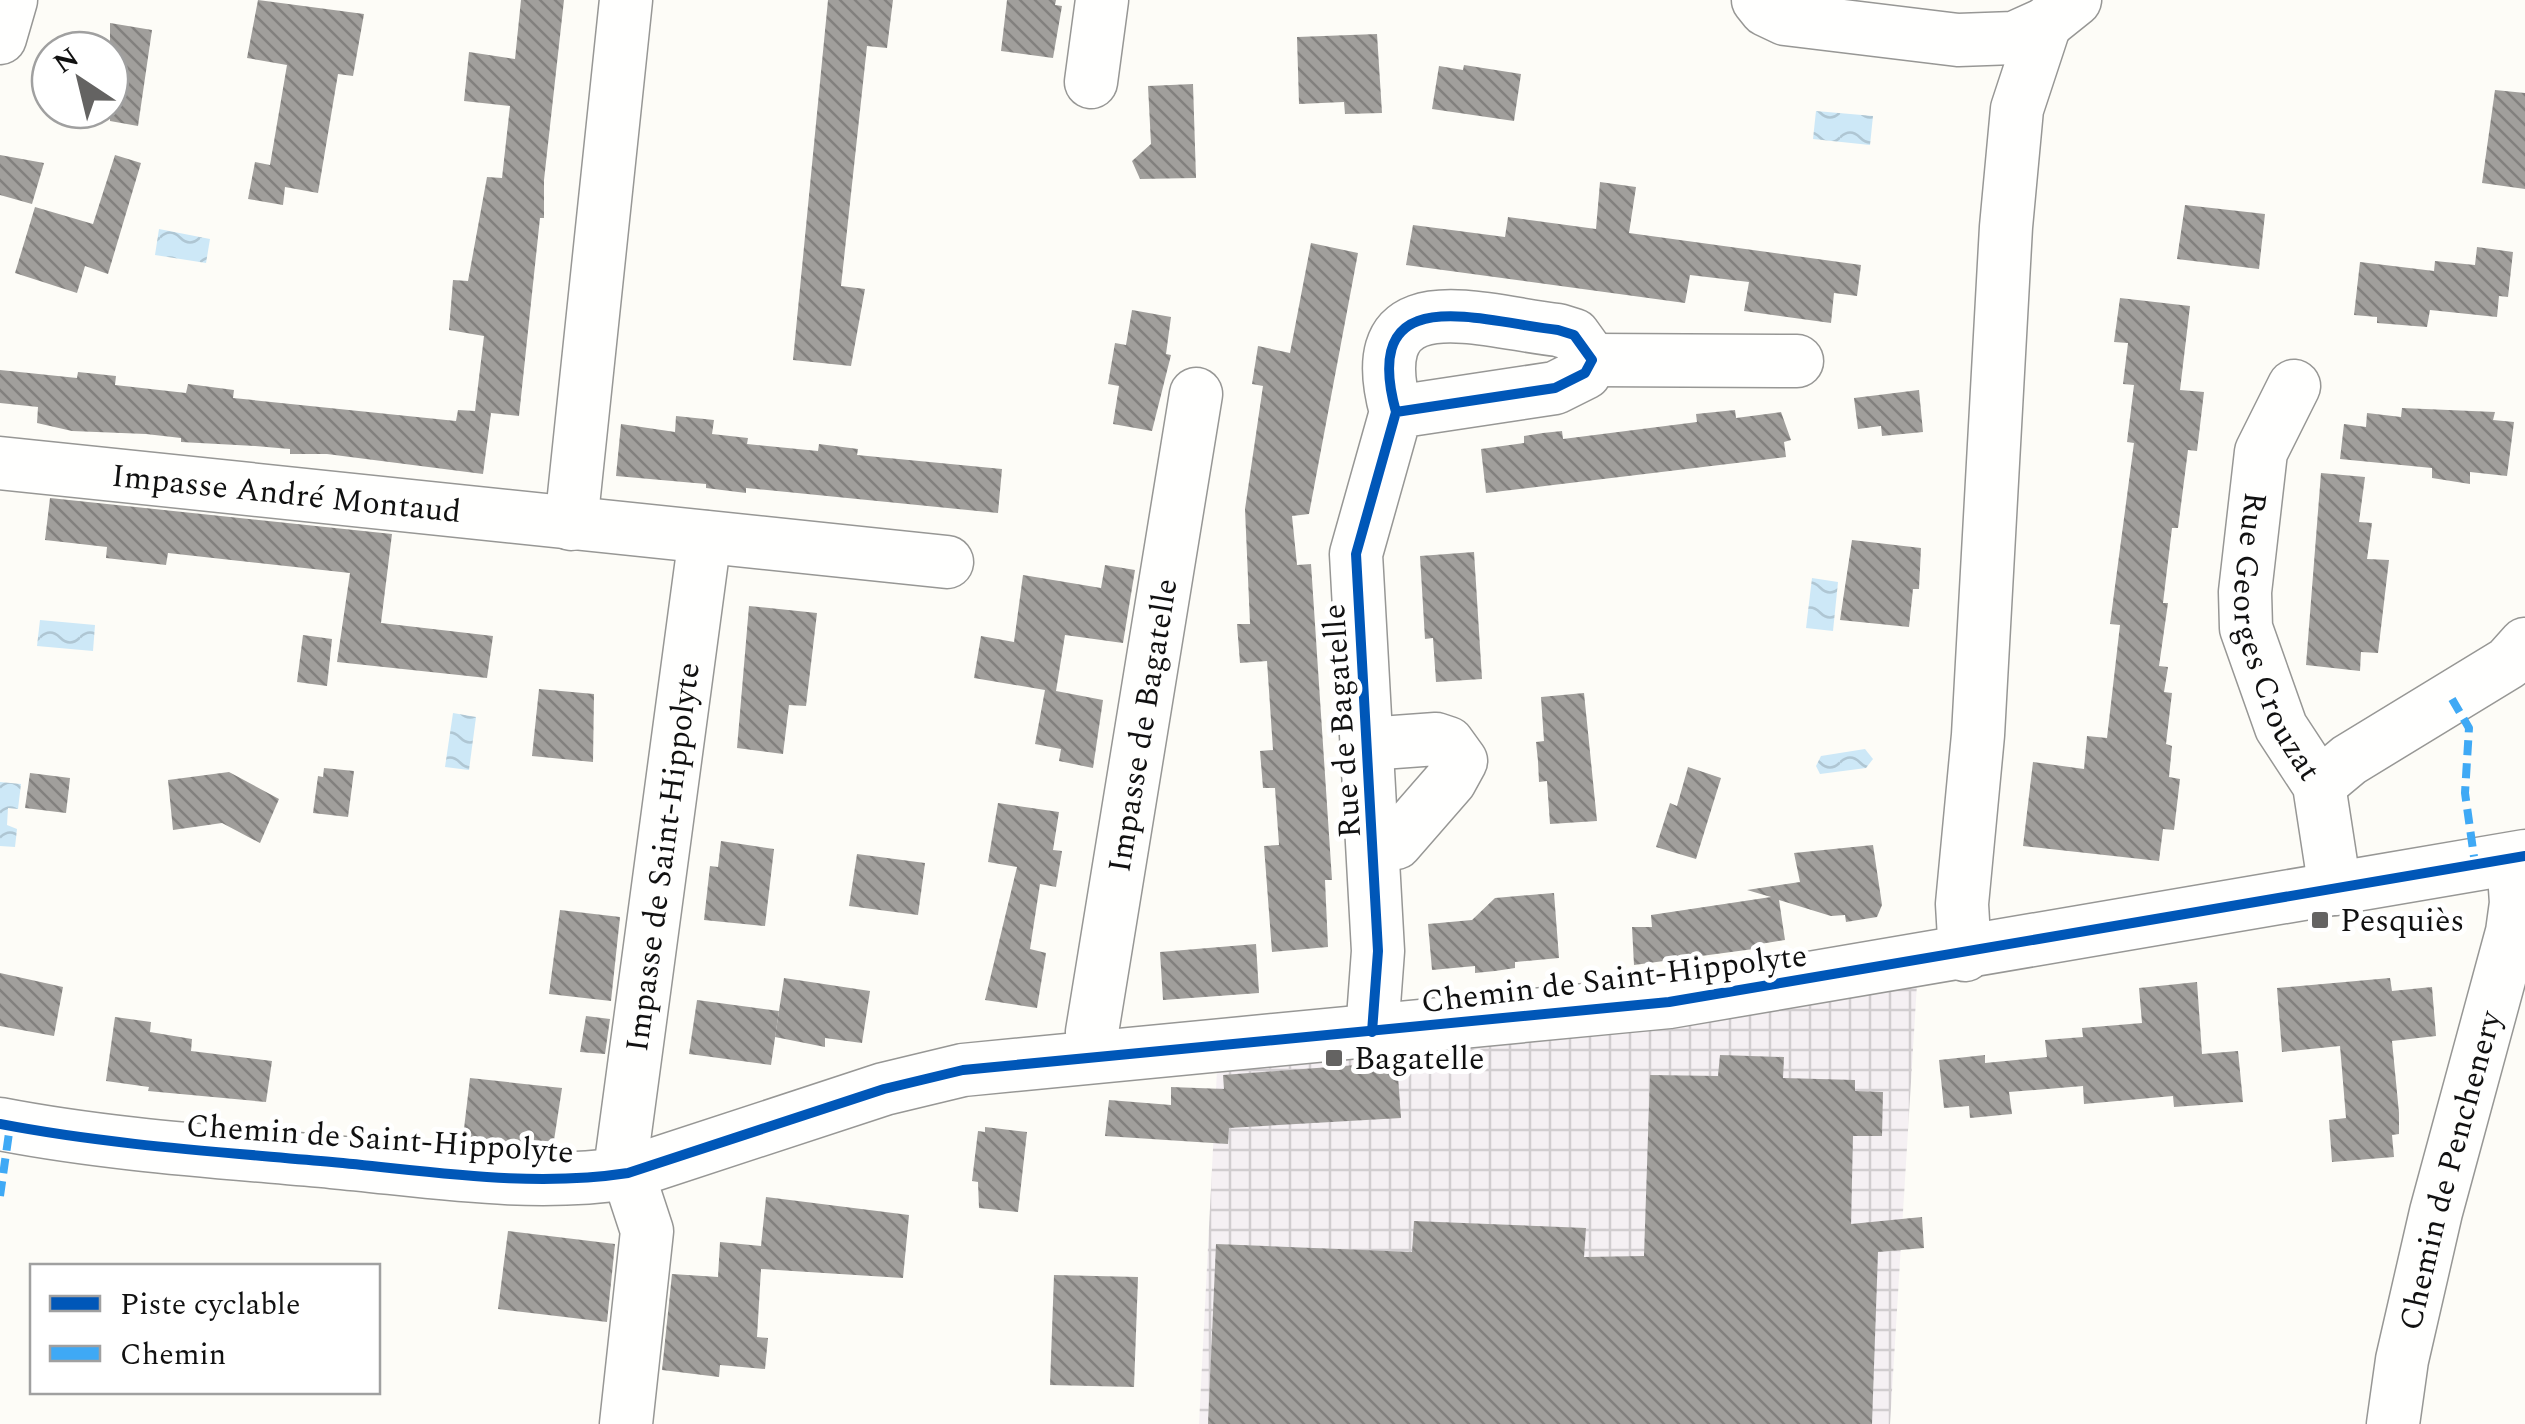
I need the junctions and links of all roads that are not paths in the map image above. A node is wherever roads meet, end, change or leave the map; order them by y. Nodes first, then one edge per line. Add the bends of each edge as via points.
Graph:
1 (11, 0) edge
2 (626, 0) edge
3 (1102, 0) edge
4 (1758, 0) edge
5 (2060, 12) edge
6 (0, 38) edge
7 (1958, 40) junction
8 (1090, 82) dead end
9 (2017, 109) junction
10 (1592, 360) junction
11 (1797, 361) dead end
12 (2294, 386) dead end
13 (1196, 394) dead end
14 (1396, 412) junction
15 (0, 463) edge
16 (571, 524) junction
17 (705, 538) junction
18 (947, 562) dead end
19 (2525, 644) edge
20 (1367, 744) junction
21 (2319, 785) junction
22 (1374, 845) junction
23 (2519, 857) edge
24 (2334, 889) junction
25 (1966, 955) junction
26 (1372, 1032) junction
27 (1094, 1056) junction
28 (0, 1124) edge
29 (628, 1173) junction
30 (626, 1424) edge
31 (2393, 1424) edge

1 - 6 street
2 - 16 street
3 - 8 street
4 - 7 street via 1785,19
5 - 7 street via 2014,38
5 - 9 street
7 - 9 street via 1996,71
9 - 25 street via 1962,904
10 - 11 street
10 - 14 street via 1585,374 1555,388
10 - 14 street, Rue de Bagatelle via 1574,334 1428,315 1407,322 1396,338 1388,384
12 - 21 street, Rue Georges Crouzat via 2262,452 2246,628 2281,727
13 - 27 street, Impasse de Bagatelle via 1092,1032
14 - 20 street, Rue de Bagatelle via 1356,554
15 - 16 street, Impasse André Montaud
16 - 17 street, Impasse André Montaud
17 - 18 street, Impasse André Montaud
17 - 29 street, Impasse de Saint-Hippolyte via 622,1155
19 - 21 street via 2508,663
20 - 22 street, Rue de Bagatelle
20 - 22 street, Rue de Bagatelle via 1436,739 1448,742 1460,761 1396,843
21 - 24 street, Rue Georges Crouzat
22 - 26 street, Rue de Bagatelle via 1378,951
23 - 24 street, Chemin de Saint-Hippolyte
23 - 31 street, Chemin de Penchenery via 2512,932 2436,1212
24 - 25 street, Chemin de Saint-Hippolyte
25 - 26 street, Chemin de Saint-Hippolyte via 1669,1002
26 - 27 street, Chemin de Saint-Hippolyte
27 - 29 street, Chemin de Saint-Hippolyte via 919,1078
28 - 29 street, Chemin de Saint-Hippolyte via 516,1179
29 - 30 street, Impasse de Saint-Hippolyte via 647,1231

